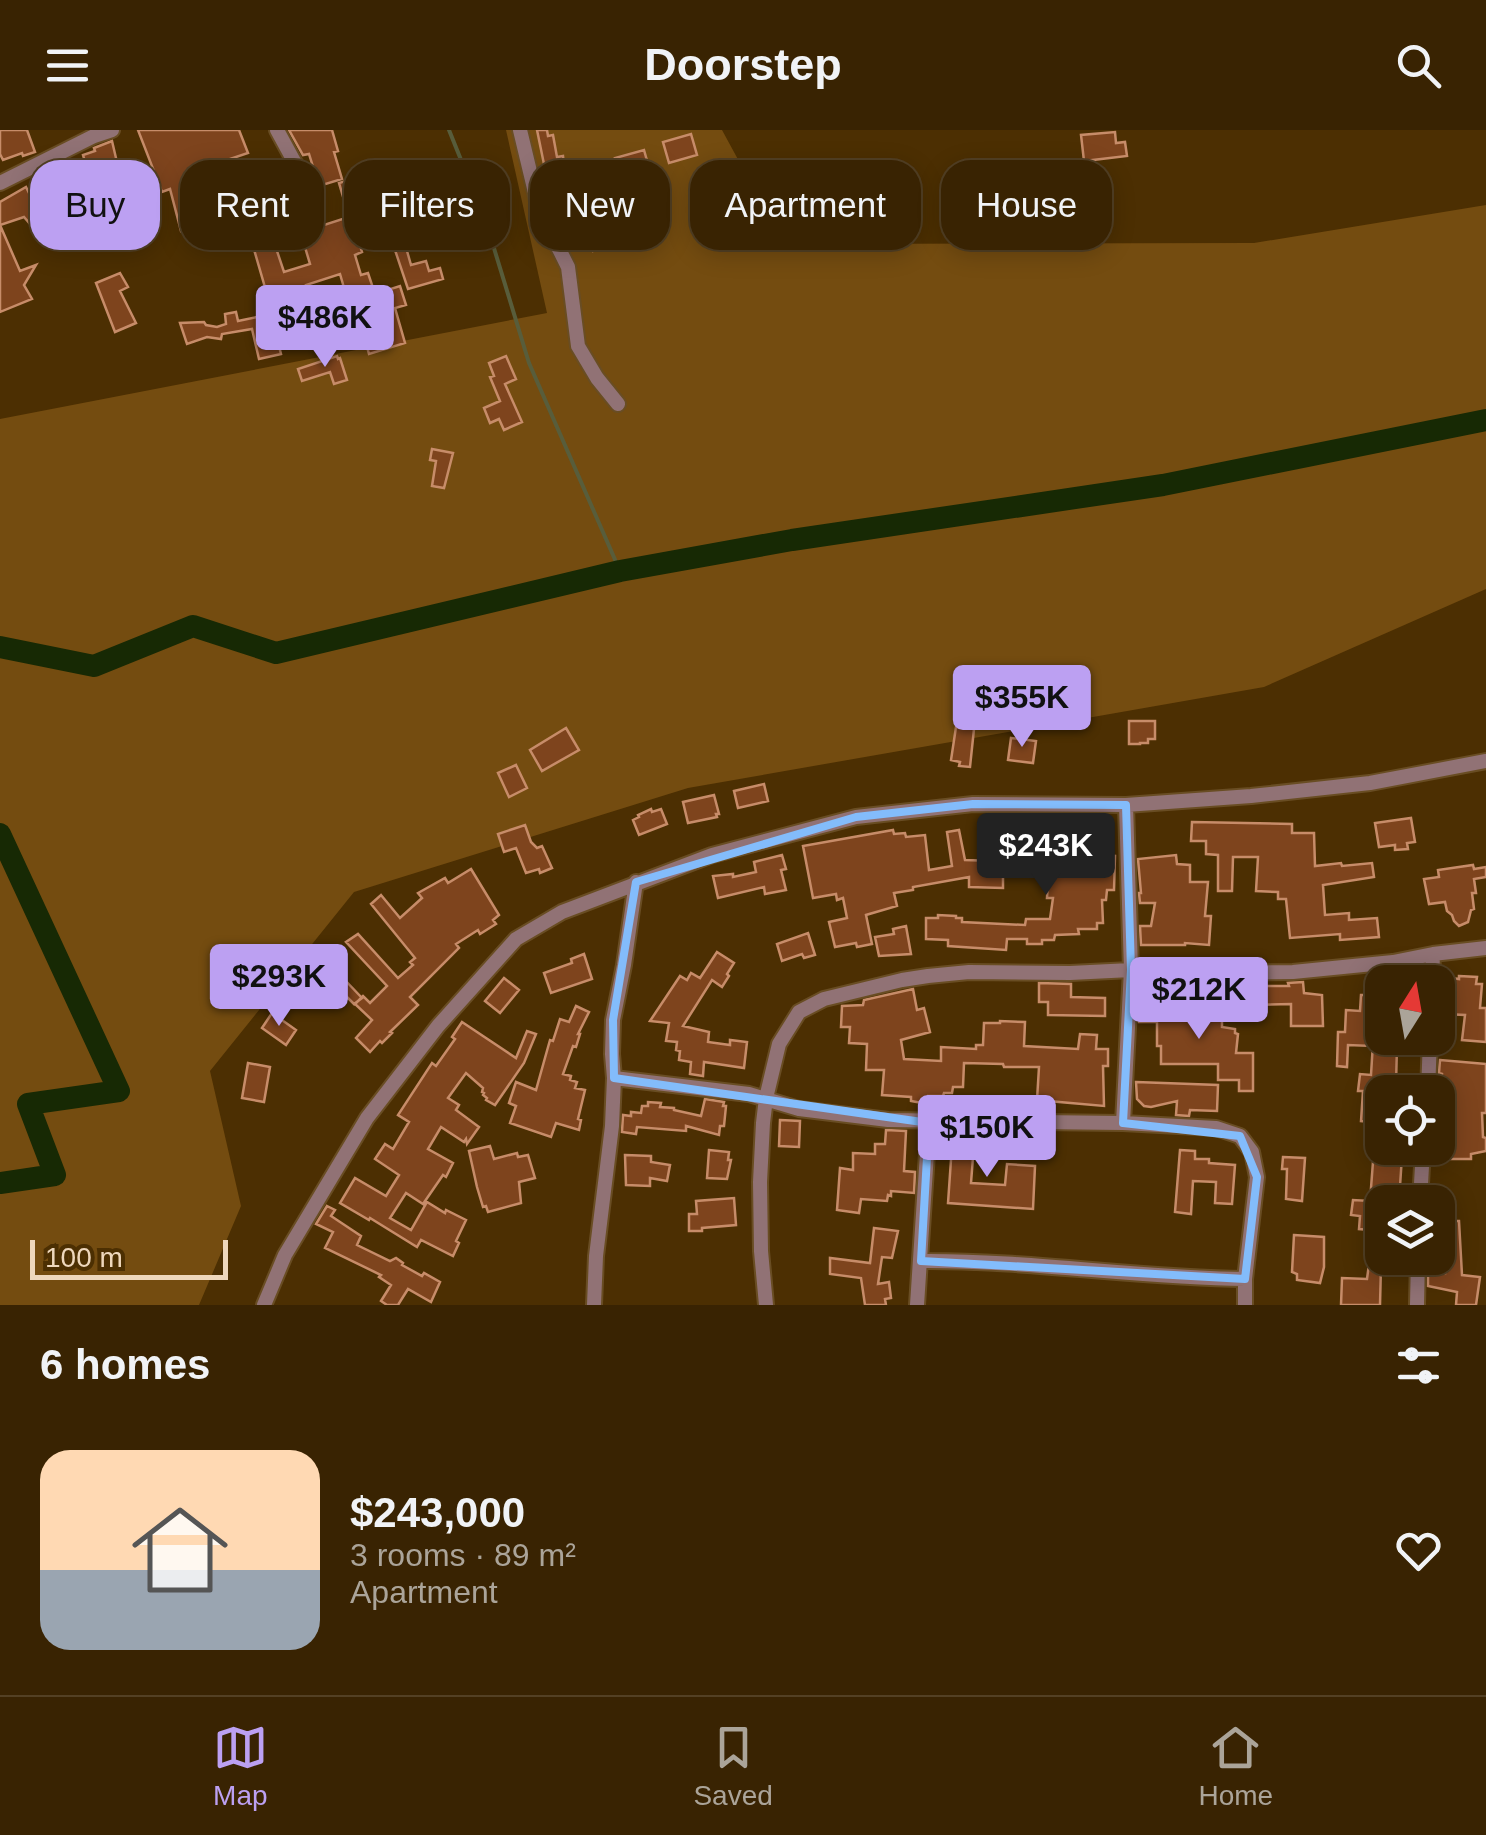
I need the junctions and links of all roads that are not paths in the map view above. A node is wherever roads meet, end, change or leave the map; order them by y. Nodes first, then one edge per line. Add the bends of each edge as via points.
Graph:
1 (112, 130) edge
2 (277, 130) edge
3 (520, 130) edge
4 (93, 133) edge
5 (293, 160) edge
6 (0, 184) edge
7 (618, 404) dead end
8 (1486, 761) edge
9 (1126, 805) junction
10 (636, 882) junction
11 (1486, 948) edge
12 (1433, 954) junction
13 (1433, 965) edge
14 (1131, 970) junction
15 (614, 1078) junction
16 (766, 1098) junction
17 (929, 1122) junction
18 (1123, 1124) junction
19 (921, 1261) junction
20 (1417, 1275) edge
21 (1245, 1279) junction
22 (264, 1305) edge
23 (594, 1305) edge
24 (766, 1305) edge
25 (917, 1305) edge
26 (1244, 1305) edge
27 (1416, 1305) edge

1 - 4 street
2 - 5 street
3 - 7 street via 538,210 568,267 578,346
4 - 6 street
8 - 9 street via 1370,784
9 - 10 street via 973,804 856,816
9 - 14 street
10 - 15 street via 613,1020
10 - 22 street via 532,928 460,999 368,1118 285,1255
11 - 12 street
12 - 13 street
12 - 14 street via 1293,972
14 - 16 street via 928,976 824,1000 798,1012 779,1044
14 - 18 street
15 - 16 street
15 - 23 street
16 - 17 street via 821,1113
16 - 24 street via 760,1182
17 - 18 street
17 - 19 street
18 - 21 street via 1216,1128 1240,1136 1257,1177
19 - 21 street
19 - 25 street
20 - 27 street
21 - 26 street

